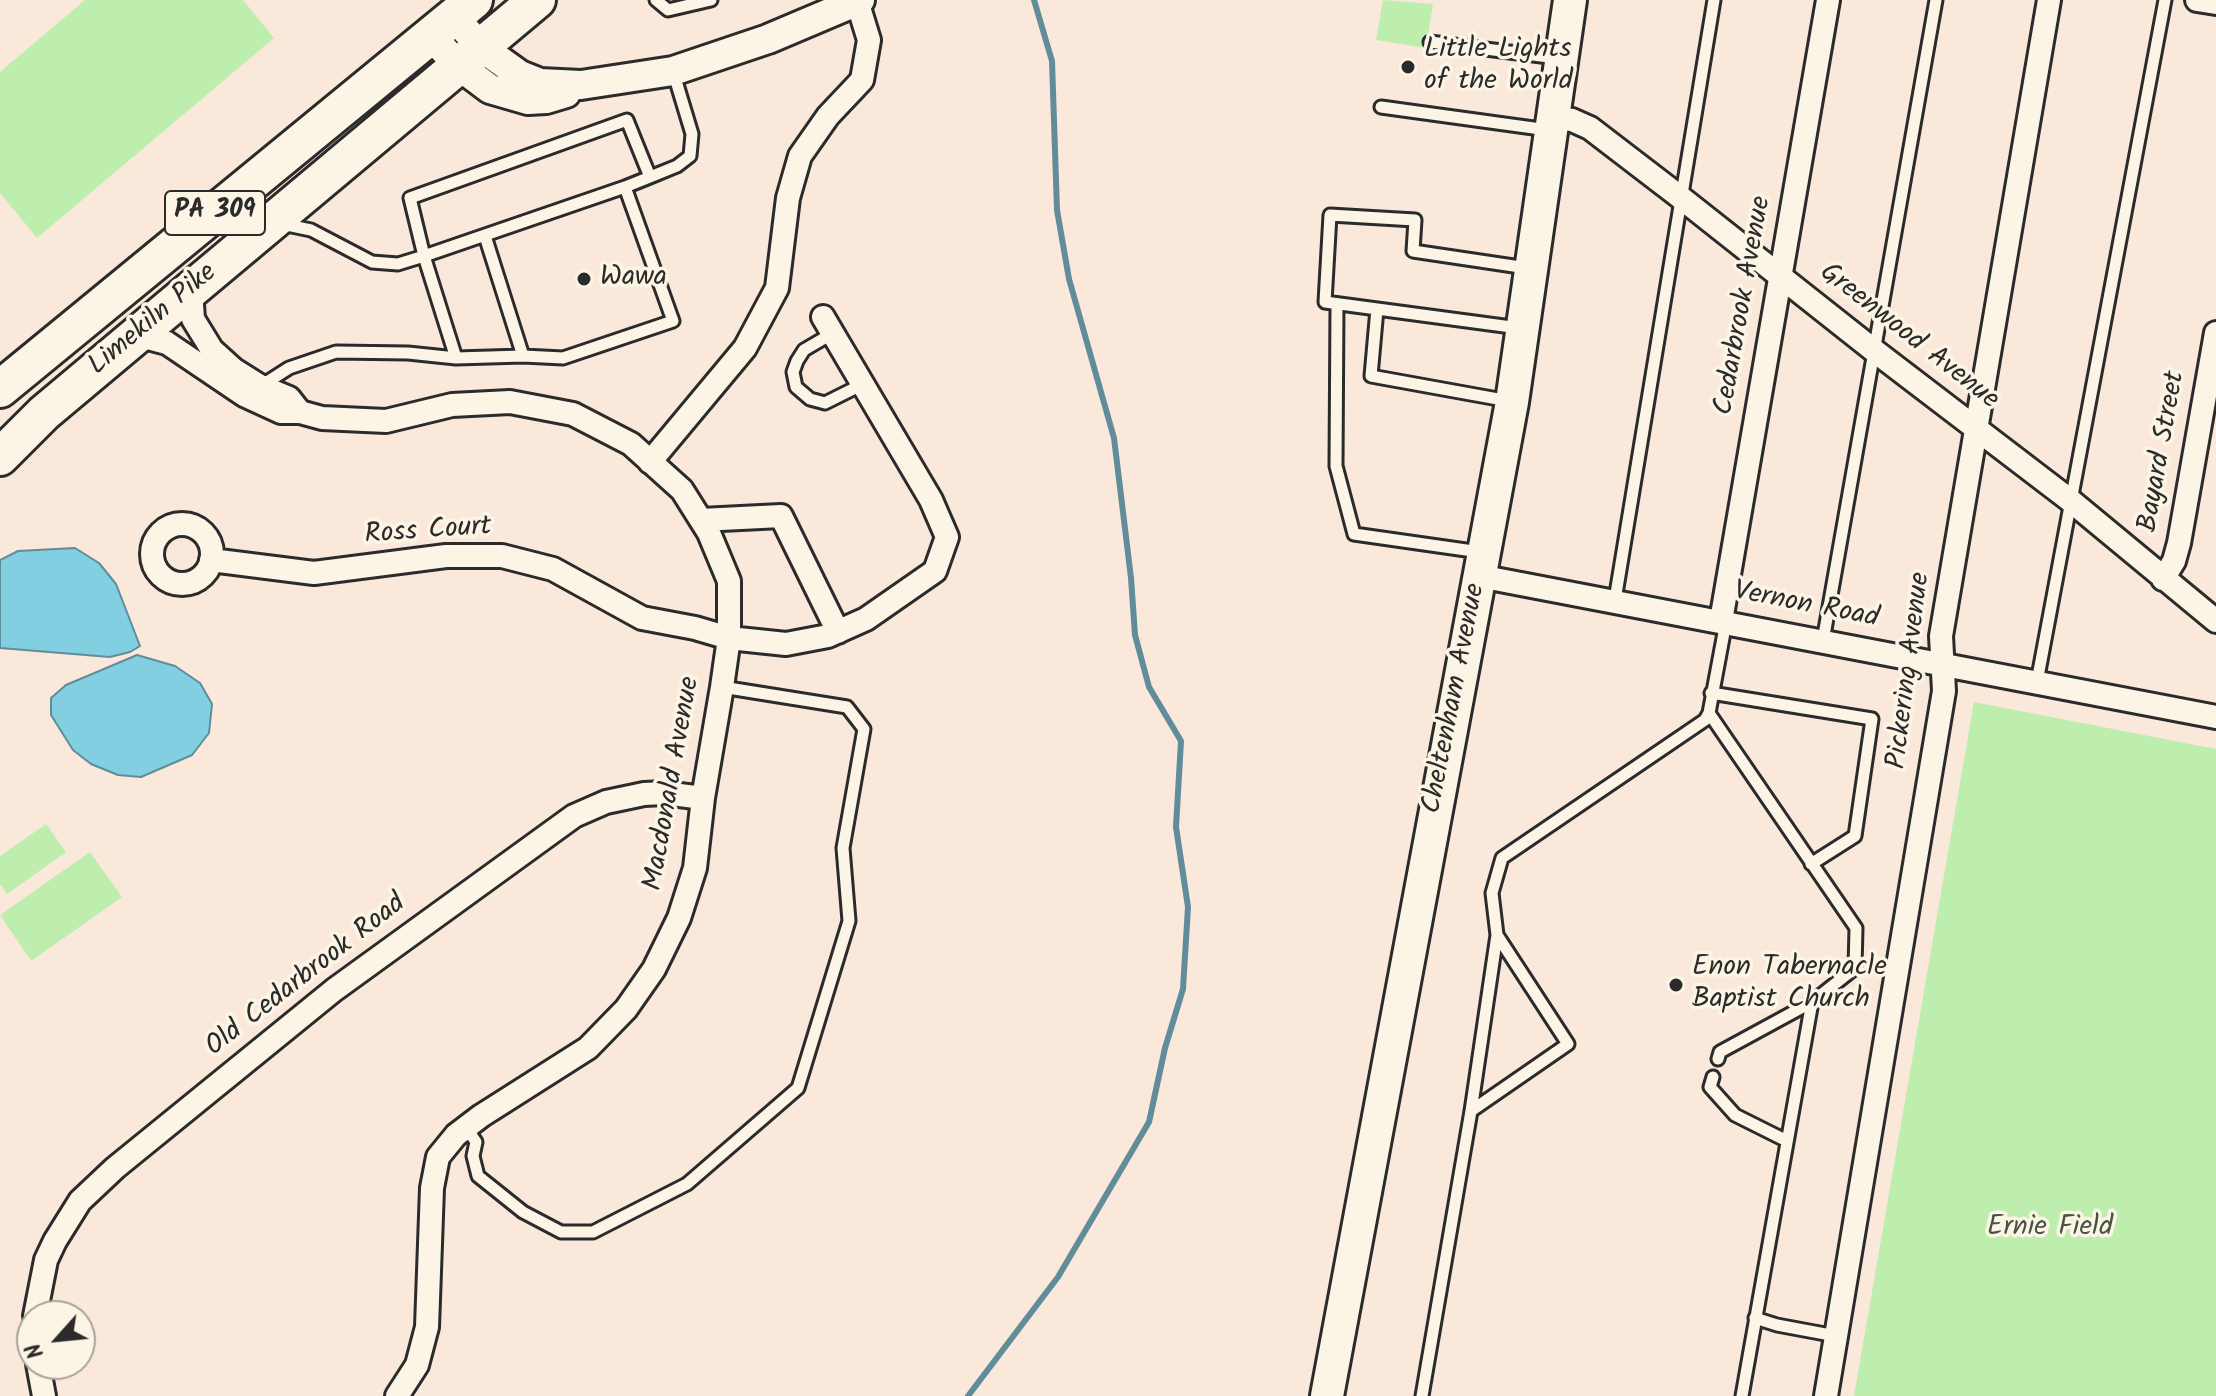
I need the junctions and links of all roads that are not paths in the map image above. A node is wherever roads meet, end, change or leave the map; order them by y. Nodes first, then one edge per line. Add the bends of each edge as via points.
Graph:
1 (537, 0) edge
2 (656, 0) edge
3 (1570, 0) edge
4 (1714, 0) edge
5 (1828, 0) edge
6 (1936, 0) edge
7 (2049, 0) edge
8 (2165, 0) edge
9 (2197, 0) edge
10 (708, 1) edge
11 (859, 1) edge
12 (2216, 3) edge
13 (453, 18) edge
14 (1430, 42) dead end
15 (470, 56) junction
16 (1562, 59) junction
17 (673, 71) junction
18 (1381, 107) dead end
19 (1554, 124) junction
20 (650, 177) junction
21 (625, 187) junction
22 (1680, 197) junction
23 (272, 222) junction
24 (485, 236) junction
25 (424, 256) junction
26 (1532, 268) junction
27 (1781, 276) junction
28 (191, 290) junction
29 (1337, 304) junction
30 (1377, 309) junction
31 (828, 325) joint
32 (1523, 329) junction
33 (2216, 333) edge
34 (137, 335) junction
35 (1876, 352) junction
36 (523, 356) junction
37 (456, 358) junction
38 (863, 384) junction
39 (260, 386) junction
40 (0, 389) edge
41 (1512, 402) junction
42 (300, 412) junction
43 (1977, 430) junction
44 (0, 457) edge
45 (650, 462) junction
46 (2071, 501) junction
47 (701, 520) junction
48 (211, 560) dead end
49 (1481, 564) junction
50 (2163, 579) junction
51 (1615, 600) junction
52 (2216, 621) edge
53 (1724, 622) junction
54 (838, 632) junction
55 (729, 638) junction
56 (1823, 641) junction
57 (1943, 665) junction
58 (2037, 682) junction
59 (722, 687) junction
60 (1711, 693) junction
61 (1709, 713) junction
62 (2216, 717) edge
63 (703, 798) junction
64 (1811, 864) junction
65 (1497, 935) junction
66 (1812, 1002) junction
67 (1718, 1059) dead end
68 (1713, 1077) dead end
69 (1471, 1111) junction
70 (466, 1127) junction
71 (1785, 1140) junction
72 (38, 1300) edge
73 (1755, 1318) junction
74 (1836, 1336) junction
75 (397, 1396) edge
76 (1327, 1396) edge
77 (1422, 1396) edge
78 (1742, 1396) edge
79 (1826, 1396) edge

1 - 15 highway, PA 309
2 - 10 lane via 668,10
3 - 16 main road, Cheltenham Avenue
4 - 22 lane
5 - 27 street, Cedarbrook Avenue
6 - 35 lane
7 - 43 street, Pickering Avenue
8 - 46 lane
9 - 12 street
11 - 17 street, Limekiln Pike
11 - 45 street via 869,40 862,80 800,156 788,198 777,288 745,348
13 - 15 street, Limekiln Pike
13 - 40 highway, Limekiln Pike / PA 309
14 - 16 lane
15 - 17 street, Limekiln Pike via 540,83 581,85
15 - 23 highway, Limekiln Pike / PA 309
16 - 19 main road, Cheltenham Avenue
17 - 20 lane via 692,134 690,156
18 - 19 lane
19 - 22 street, Greenwood Avenue via 1572,120 1590,128
19 - 26 main road, Cheltenham Avenue
20 - 21 lane
20 - 25 lane via 627,120 410,198
21 - 24 lane
21 - 36 lane via 673,321 563,358
22 - 27 street, Greenwood Avenue
22 - 51 lane
23 - 25 lane via 311,230 372,262 398,264
23 - 28 highway, Limekiln Pike / PA 309
24 - 25 lane
24 - 36 lane
25 - 37 lane
26 - 29 lane via 1413,251 1415,220 1330,215 1325,302
26 - 32 main road, Cheltenham Avenue
27 - 35 street, Greenwood Avenue
27 - 53 street, Cedarbrook Avenue
28 - 34 highway, Limekiln Pike / PA 309
28 - 39 street, Macdonald Avenue via 193,319 212,350
29 - 30 lane
29 - 49 lane via 1336,466 1354,534
30 - 32 lane
30 - 41 lane via 1371,376
31 - 38 street, Ross Court
31 - 38 lane via 804,350 793,372 796,387 825,403
32 - 41 main road, Cheltenham Avenue
33 - 50 street, Bayard Street via 2179,543
34 - 42 street, Macdonald Avenue via 167,343 256,401 281,412
34 - 44 highway, Limekiln Pike / PA 309
35 - 43 street, Greenwood Avenue
35 - 56 lane
36 - 37 lane
37 - 39 lane via 336,352 289,368
38 - 54 street, Ross Court via 947,537 935,571
39 - 42 street, Macdonald Avenue via 289,398
41 - 49 main road, Cheltenham Avenue
42 - 45 street, Macdonald Avenue via 386,421 452,405 510,402 573,414 631,444
43 - 46 street, Greenwood Avenue
43 - 57 street, Pickering Avenue via 1941,636
45 - 47 street, Macdonald Avenue via 682,490
46 - 50 street, Greenwood Avenue
46 - 58 lane
47 - 54 street via 781,516
47 - 55 street, Macdonald Avenue via 729,581
48 - 55 street, Ross Court via 314,573 446,556 502,556 553,569 642,618
49 - 51 street, Vernon Road
49 - 76 main road, Cheltenham Avenue
50 - 52 street, Greenwood Avenue
51 - 53 street, Vernon Road
53 - 56 street, Vernon Road
53 - 60 lane
54 - 55 street, Ross Court via 786,644
55 - 59 street, Macdonald Avenue
56 - 57 street, Vernon Road
57 - 58 street, Vernon Road
57 - 74 street, Pickering Avenue via 1943,702
58 - 62 street, Vernon Road
59 - 63 street, Macdonald Avenue
59 - 70 lane via 847,707 864,729 843,848 849,921 798,1088 687,1184 593,1232 561,1232 523,1212 478,1176 476,1142
60 - 61 lane
60 - 64 lane via 1872,719 1855,836
61 - 64 lane
61 - 65 lane via 1502,858 1492,893
63 - 70 street, Macdonald Avenue via 695,868 679,918 654,969 626,1009 588,1048
63 - 72 street, Old Cedarbrook Road via 644,794 574,816 334,990 80,1201 46,1260
64 - 66 lane via 1856,928 1855,968
65 - 69 lane
65 - 69 lane via 1568,1044
66 - 67 lane via 1720,1052
66 - 71 lane
68 - 71 lane via 1710,1087 1735,1115
69 - 77 lane
70 - 75 street, Macdonald Avenue via 438,1157 427,1327 417,1365
71 - 73 lane
73 - 74 lane
73 - 78 lane
74 - 79 street, Pickering Avenue

